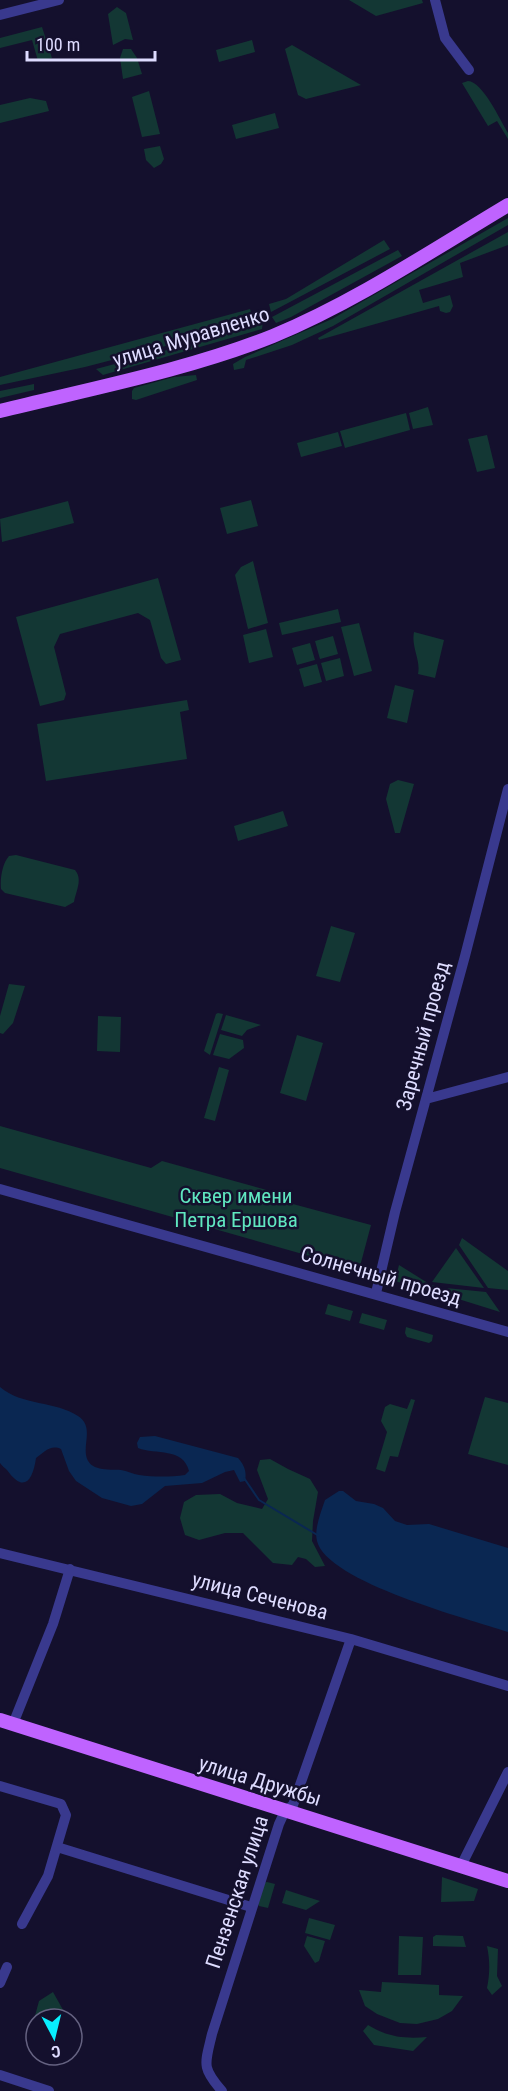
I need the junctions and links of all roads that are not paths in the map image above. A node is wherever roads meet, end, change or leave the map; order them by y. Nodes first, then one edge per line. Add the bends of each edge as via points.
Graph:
1 (59, 0) edge
2 (435, 0) edge
3 (0, 15) edge
4 (470, 70) dead end
5 (508, 206) edge
6 (0, 411) edge
7 (508, 789) edge
8 (508, 1077) edge
9 (426, 1099) junction
10 (0, 1189) edge
11 (376, 1293) junction
12 (508, 1332) edge
13 (0, 1553) edge
14 (70, 1569) junction
15 (351, 1639) junction
16 (508, 1686) edge
17 (7, 1722) edge
18 (508, 1772) edge
19 (0, 1786) edge
20 (285, 1811) junction
21 (57, 1847) junction
22 (461, 1866) junction
23 (508, 1881) edge
24 (251, 1907) junction
25 (22, 1924) dead end
26 (6, 1966) dead end
27 (0, 1983) edge
28 (0, 2075) edge
29 (50, 2091) edge
30 (222, 2091) edge

1 - 3 street
2 - 4 street via 445,38
5 - 6 main road, улица Муравленко via 337,306 272,336 212,357
7 - 9 street, Заречный проезд
8 - 9 street
9 - 11 street, Заречный проезд
10 - 11 street, Солнечный проезд
11 - 12 street, Солнечный проезд
13 - 14 street, улица Сеченова
14 - 15 street, улица Сеченова
14 - 17 street via 53,1624
15 - 16 street, улица Сеченова
15 - 20 street, Пензенская улица via 293,1804
17 - 20 main road, улица Дружбы
18 - 22 street
19 - 21 street via 61,1804 66,1815
20 - 22 main road, улица Дружбы
20 - 24 street, Пензенская улица
21 - 24 street
21 - 25 street via 48,1876
22 - 23 main road, улица Дружбы
24 - 30 street, Пензенская улица via 206,2057 207,2074
26 - 27 street
28 - 29 street

